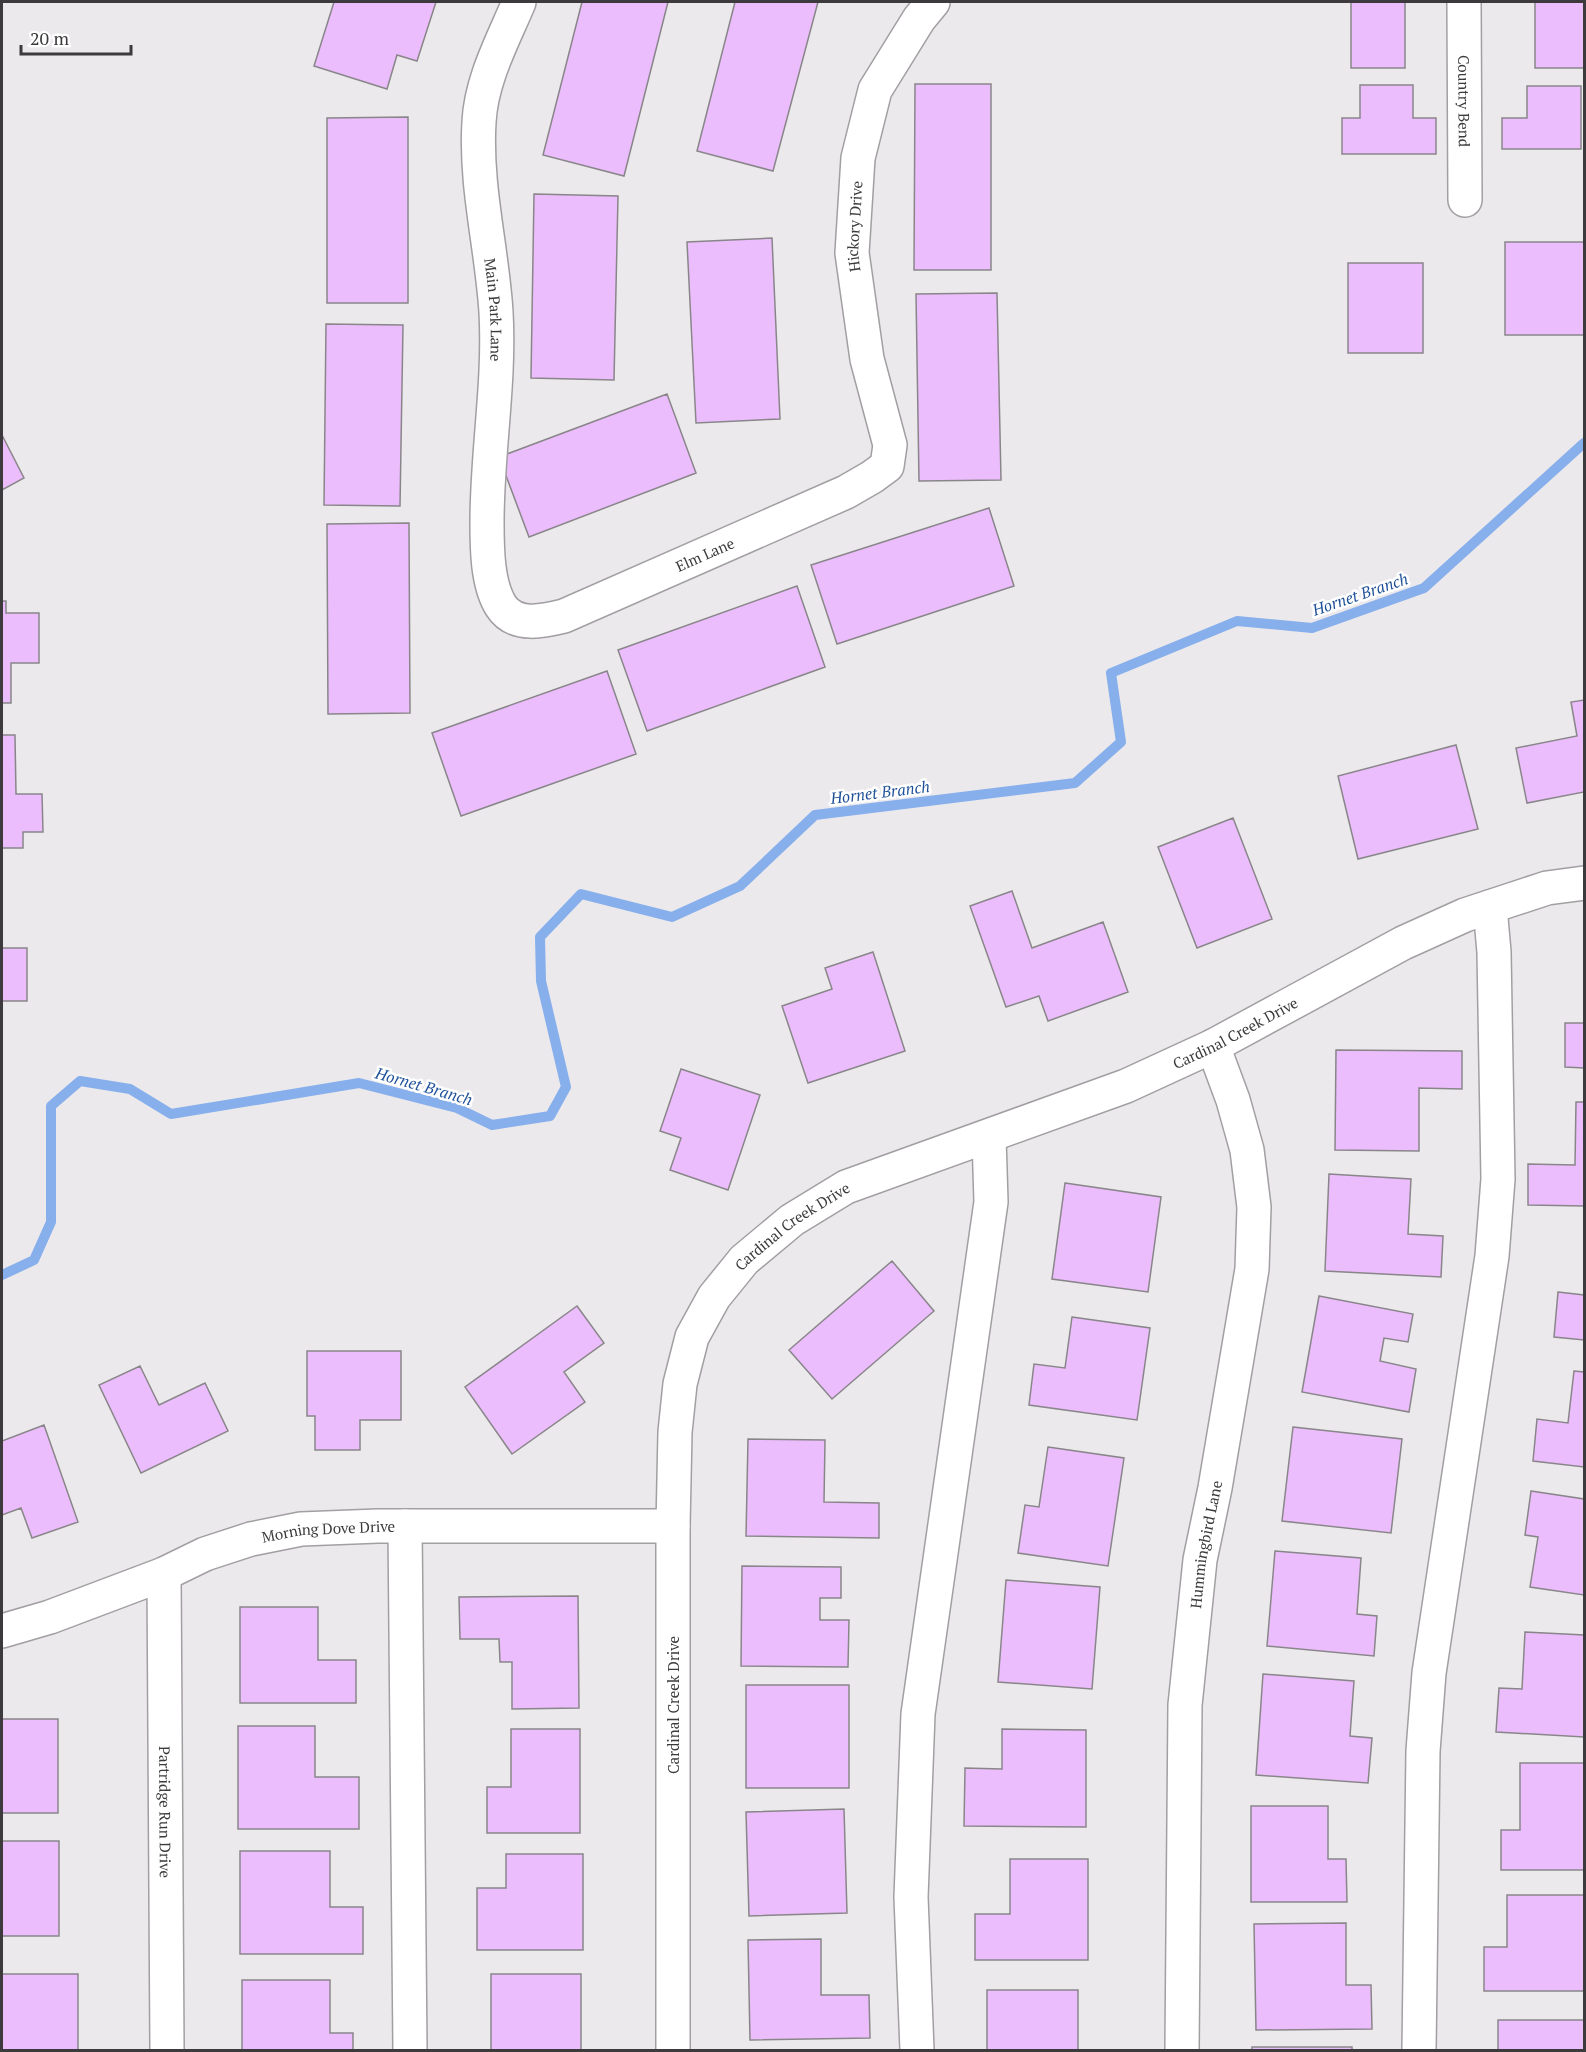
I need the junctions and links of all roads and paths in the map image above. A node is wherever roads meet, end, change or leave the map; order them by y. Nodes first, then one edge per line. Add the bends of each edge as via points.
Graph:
1 (519, 2) edge
2 (933, 2) edge
3 (1464, 2) edge
4 (1465, 200) dead end
5 (887, 466) joint
6 (517, 619) joint
7 (1584, 883) edge
8 (1490, 907) junction
9 (1213, 1046) junction
10 (989, 1137) junction
11 (405, 1526) junction
12 (673, 1526) junction
13 (164, 1574) junction
14 (2, 1631) edge
15 (167, 2050) edge
16 (410, 2050) edge
17 (674, 2050) edge
18 (917, 2050) edge
19 (1182, 2050) edge
20 (1419, 2050) edge

1 - 6 street, Main Park Lane via 487,79 478,120 478,170 496,312 487,554 502,607
2 - 5 street, Hickory Drive via 875,90 858,158 852,253 867,359 890,445
3 - 4 street, Country Bend
5 - 6 street, Elm Lane via 846,492 564,616 537,622
7 - 8 street, Cardinal Creek Drive via 1547,888
8 - 9 street, Cardinal Creek Drive via 1403,943
8 - 20 street via 1498,1179 1492,1256 1429,1673 1423,1751
9 - 10 street, Cardinal Creek Drive via 1126,1086
9 - 19 street, Hummingbird Lane via 1246,1150 1254,1207 1252,1269 1200,1560 1185,1705
10 - 12 street, Cardinal Creek Drive via 846,1188 792,1220 744,1260 714,1298 692,1337 680,1384 675,1432
10 - 18 street via 991,1202 918,1714 911,1897
11 - 12 street, Morning Dove Drive
11 - 13 street, Morning Dove Drive via 291,1531 205,1554
11 - 16 street
12 - 17 street, Cardinal Creek Drive
13 - 14 street, Morning Dove Drive
13 - 15 street, Partridge Run Drive

